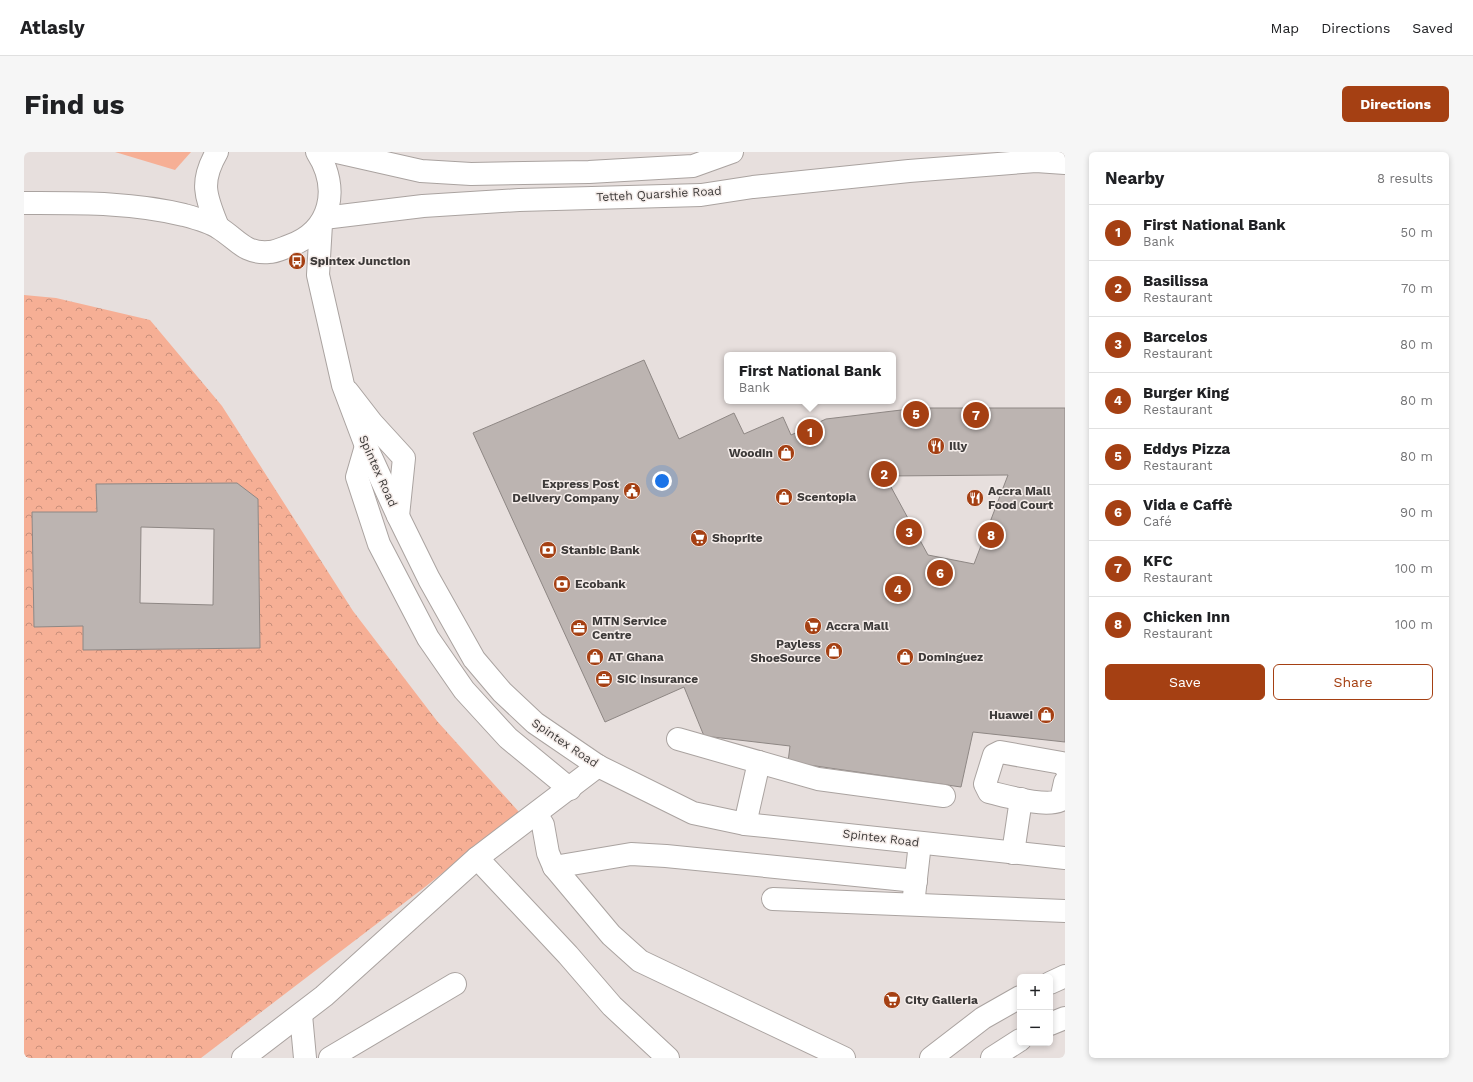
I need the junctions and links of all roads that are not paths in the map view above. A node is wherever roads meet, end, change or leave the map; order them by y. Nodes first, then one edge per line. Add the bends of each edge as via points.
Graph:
1 (217, 152) edge
2 (317, 152) edge
3 (337, 152) edge
4 (732, 152) edge
5 (1065, 163) edge
6 (24, 203) edge
7 (322, 221) junction
8 (218, 227) junction
9 (343, 385) junction
10 (366, 446) junction
11 (398, 516) junction
12 (678, 739) dead end
13 (759, 762) junction
14 (598, 766) junction
15 (1065, 767) edge
16 (1065, 782) edge
17 (570, 789) junction
18 (944, 796) dead end
19 (1021, 799) junction
20 (536, 814) junction
21 (745, 824) junction
22 (920, 843) junction
23 (1013, 853) junction
24 (477, 858) junction
25 (1065, 858) edge
26 (554, 867) junction
27 (916, 881) junction
28 (773, 900) dead end
29 (913, 905) junction
30 (1065, 911) edge
31 (1065, 976) edge
32 (1053, 982) edge
33 (455, 984) dead end
34 (1017, 999) edge
35 (301, 1015) junction
36 (1065, 1018) edge
37 (1053, 1023) edge
38 (1017, 1042) edge
39 (994, 1057) edge
40 (243, 1058) edge
41 (305, 1058) edge
42 (330, 1058) edge
43 (668, 1058) edge
44 (844, 1058) edge
45 (931, 1058) edge

1 - 8 main road via 205,180 206,196
2 - 7 main road, Spintex Road via 326,166 331,188
3 - 4 main road via 421,171 471,174 589,172 693,166
5 - 7 main road, Tetteh Quarshie Road via 1036,161 917,171 701,195 423,206
6 - 8 main road via 101,203 130,206 185,215
7 - 8 main road via 301,242 270,252 257,252 241,246
7 - 9 main road, Spintex Road via 318,275
9 - 10 main road, Spintex Road
9 - 11 main road via 372,423 404,458
10 - 11 main road, Spintex Road
10 - 17 main road via 357,477 380,544 428,638 464,690 508,738
11 - 14 main road, Spintex Road via 429,580 474,659 502,692 534,723
12 - 13 main road
13 - 18 main road via 818,779
13 - 21 main road
14 - 17 main road
14 - 21 main road, Spintex Road via 693,812
15 - 19 main road via 1062,763 1000,752 994,755 985,784 989,792
16 - 19 main road via 1061,800 1055,803
17 - 20 main road
19 - 23 main road
20 - 24 main road
20 - 26 main road via 543,824 548,853
21 - 22 main road, Spintex Road
22 - 23 main road, Spintex Road
22 - 27 main road
23 - 25 main road, Spintex Road
24 - 35 main road
24 - 43 main road via 568,954 612,1006
26 - 27 main road via 631,854
26 - 44 main road via 611,935 640,961
27 - 29 main road
28 - 29 main road
29 - 30 main road
31 - 32 main road
33 - 42 main road
34 - 45 main road via 983,1018
35 - 40 main road
35 - 41 main road
36 - 37 main road
38 - 39 main road

